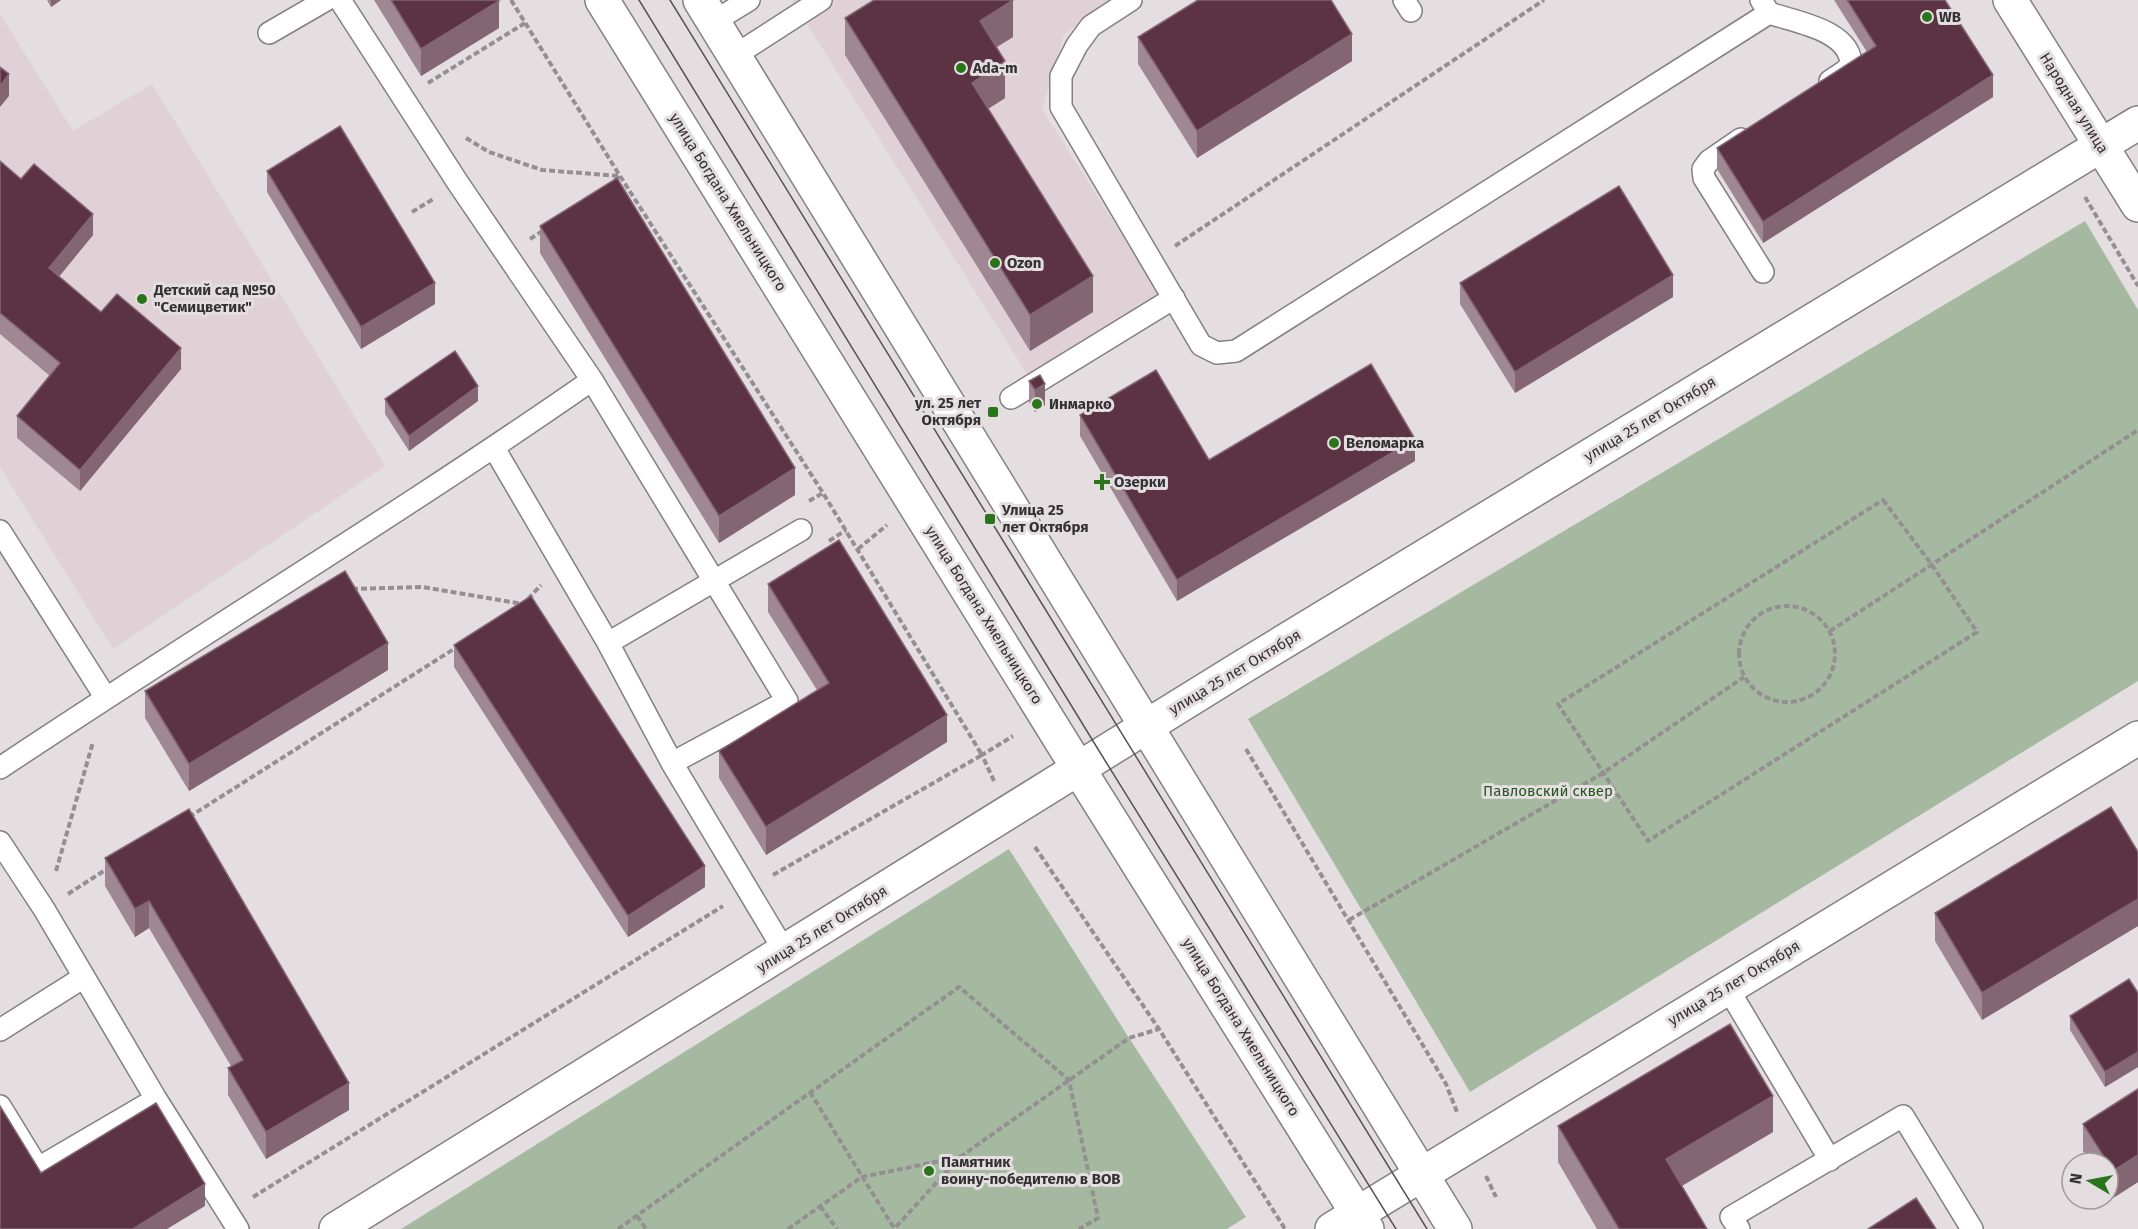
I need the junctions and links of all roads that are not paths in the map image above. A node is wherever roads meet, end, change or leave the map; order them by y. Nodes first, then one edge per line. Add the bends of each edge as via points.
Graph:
1 (326, 0) edge
2 (340, 0) edge
3 (602, 0) edge
4 (749, 0) edge
5 (821, 0) edge
6 (1131, 0) edge
7 (2010, 0) edge
8 (1765, 7) edge
9 (707, 11) edge
10 (270, 33) dead end
11 (734, 56) junction
12 (1816, 90) edge
13 (2138, 123) edge
14 (1757, 129) edge
15 (2102, 146) junction
16 (2138, 205) edge
17 (1763, 272) dead end
18 (1174, 298) junction
19 (592, 380) junction
20 (1011, 398) dead end
21 (494, 448) junction
22 (801, 530) dead end
23 (0, 531) edge
24 (715, 583) junction
25 (608, 644) junction
26 (106, 698) junction
27 (1146, 726) junction
28 (2138, 738) edge
29 (672, 763) junction
30 (0, 768) edge
31 (1078, 768) junction
32 (0, 842) edge
33 (785, 952) junction
34 (84, 977) junction
35 (1727, 987) junction
36 (0, 1030) edge
37 (156, 1099) junction
38 (0, 1106) edge
39 (1830, 1160) junction
40 (1421, 1174) junction
41 (233, 1220) edge
42 (1352, 1224) edge
43 (336, 1229) edge
44 (1455, 1229) edge
45 (1739, 1229) edge
46 (1972, 1229) edge

1 - 10 lane
2 - 19 lane
3 - 31 main road, улица Богдана Хмельницкого
4 - 9 lane
5 - 11 lane
6 - 18 lane via 1091,26 1077,45 1061,76 1062,107
7 - 15 main road, Народная улица
8 - 12 lane via 1835,35 1851,57 1851,65 1845,71
8 - 18 lane via 1236,351 1216,353 1201,345
9 - 11 main road
11 - 27 main road
13 - 15 main road, улица 25 лет Октября
14 - 17 lane via 1708,161 1703,169 1704,178
15 - 16 main road, Народная улица
15 - 27 main road, улица 25 лет Октября
18 - 20 lane
19 - 21 lane
19 - 24 lane
21 - 25 lane
21 - 26 lane
22 - 24 lane
23 - 26 lane
24 - 25 lane
24 - 29 lane via 787,701
25 - 29 lane
26 - 30 lane
27 - 31 main road, улица 25 лет Октября
27 - 40 main road
28 - 35 main road, улица 25 лет Октября
29 - 33 lane
31 - 33 main road, улица 25 лет Октября
31 - 42 main road, улица Богдана Хмельницкого
32 - 34 lane
33 - 43 main road, улица 25 лет Октября
34 - 36 lane
34 - 37 lane
35 - 39 lane
35 - 40 main road, улица 25 лет Октября
37 - 38 lane via 38,1168
37 - 41 lane
39 - 45 lane via 1731,1217
39 - 46 lane via 1903,1116
40 - 42 main road, улица 25 лет Октября
40 - 44 main road

